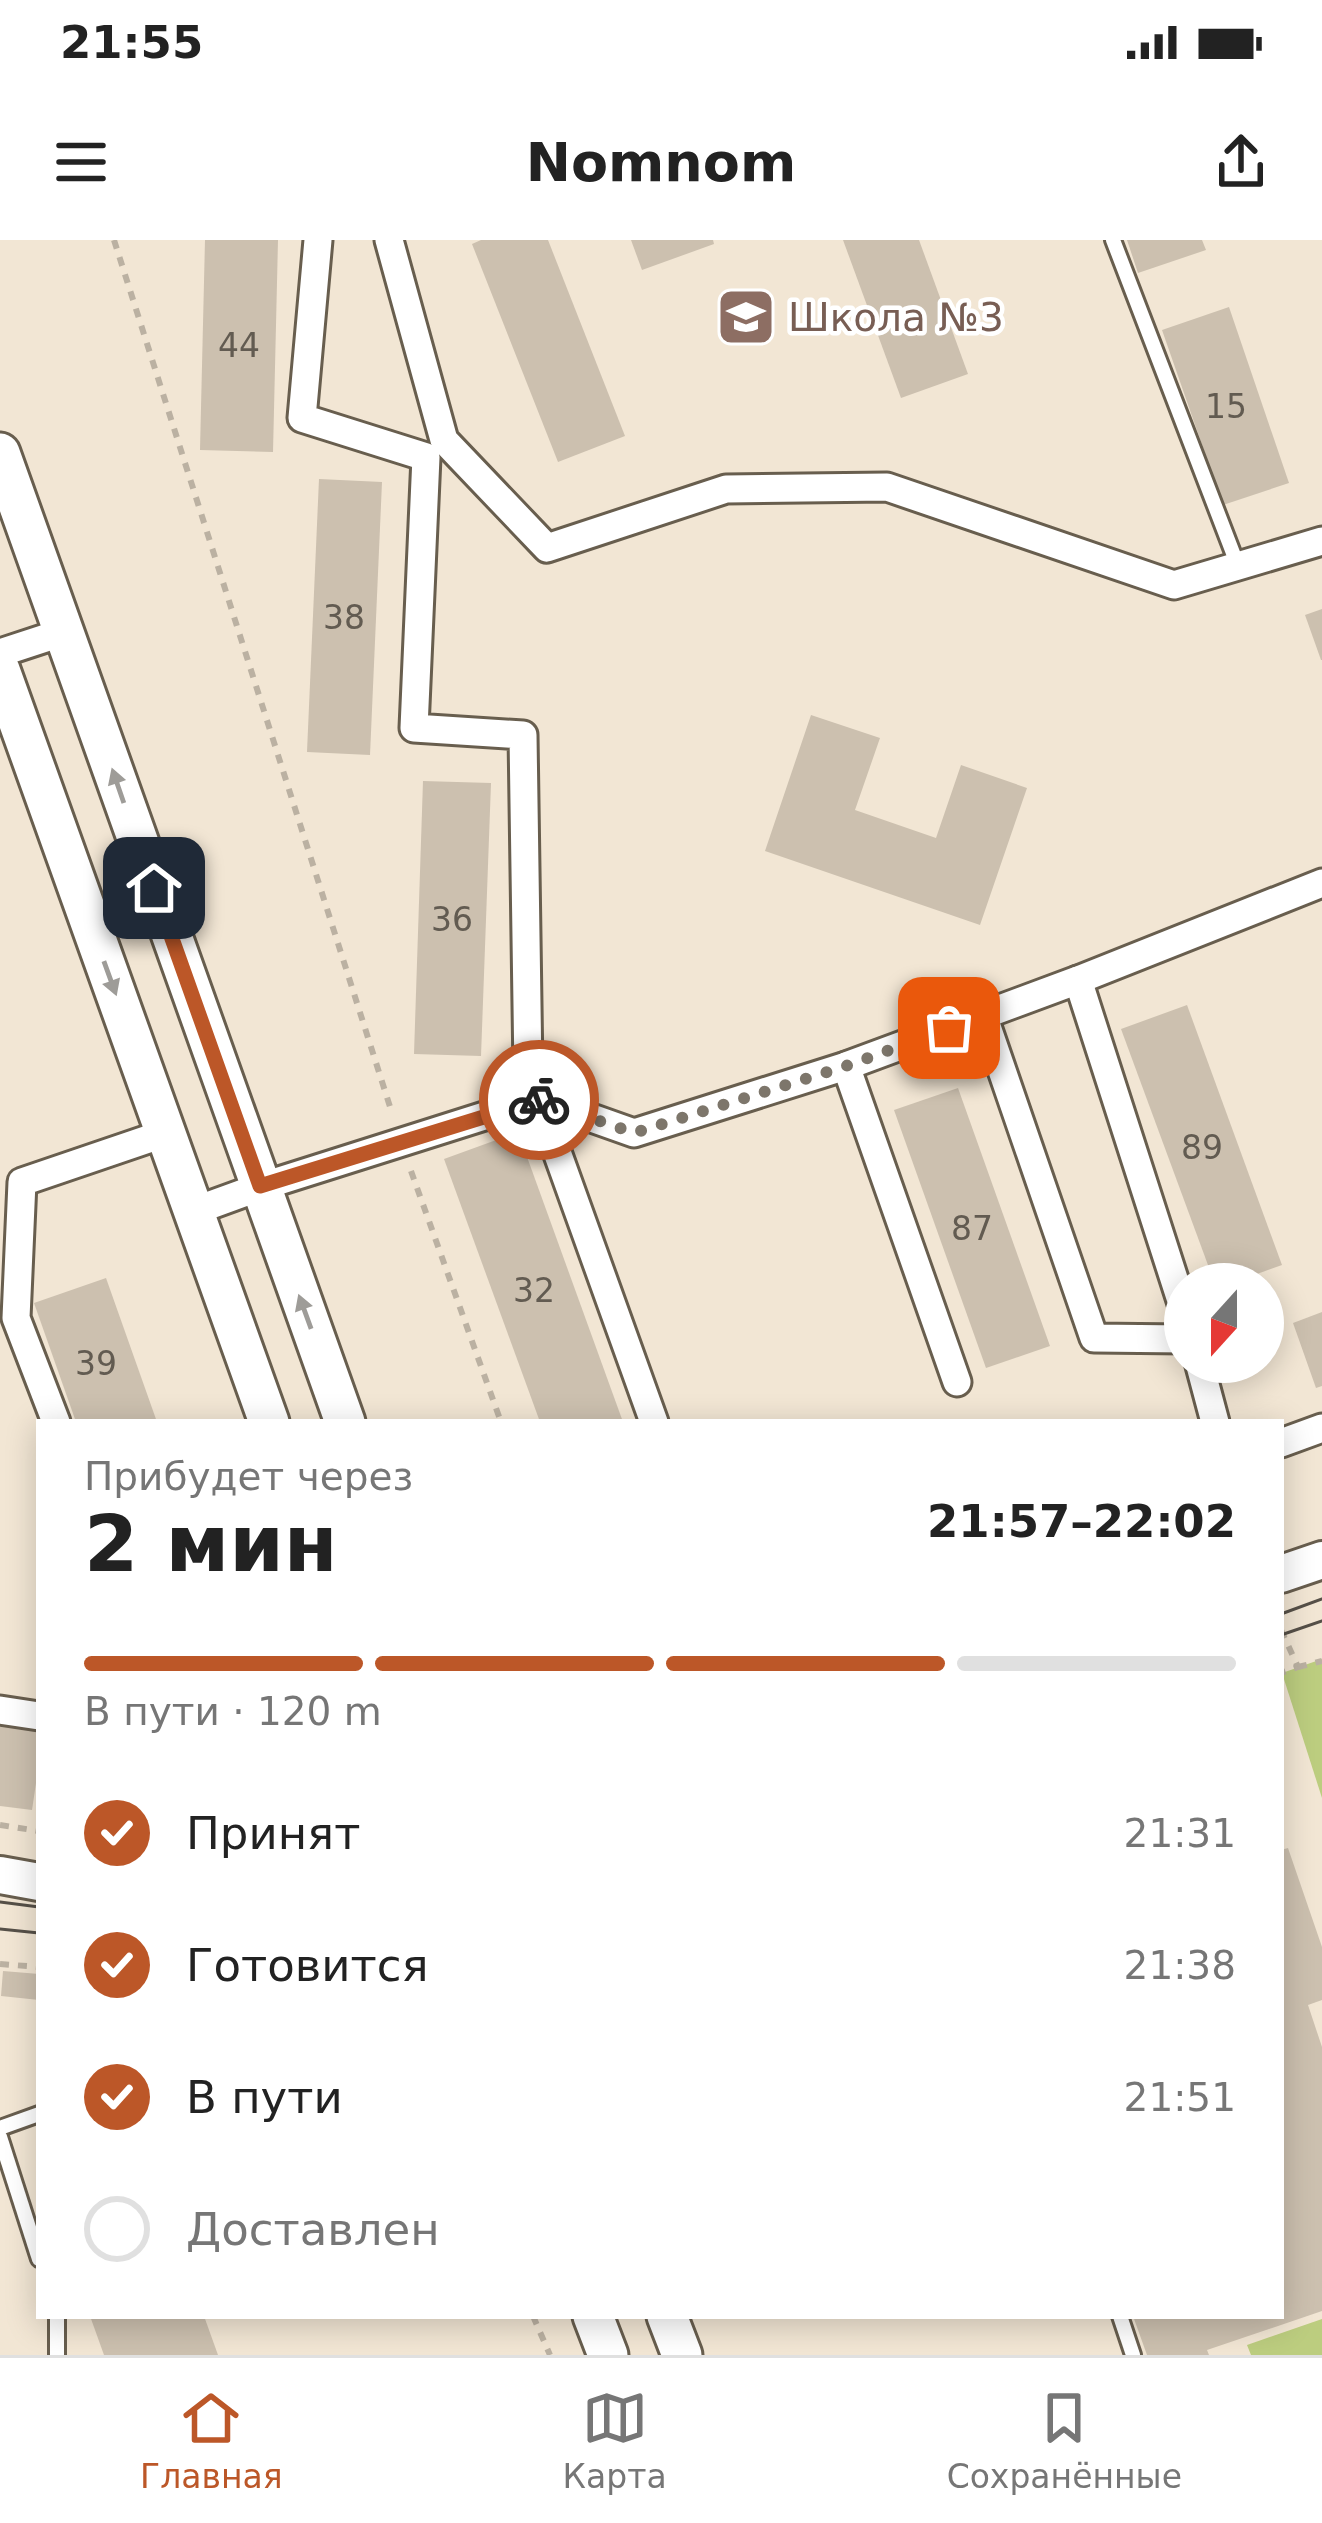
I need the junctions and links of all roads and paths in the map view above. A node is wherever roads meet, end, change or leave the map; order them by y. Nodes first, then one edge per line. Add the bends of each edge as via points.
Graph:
1 (114, 240) edge
2 (318, 240) edge
3 (388, 240) edge
4 (1113, 240) edge
5 (0, 453) edge
6 (1322, 541) edge
7 (1238, 568) junction
8 (64, 632) junction
9 (0, 653) edge
10 (0, 670) edge
11 (1322, 884) edge
12 (1078, 980) junction
13 (983, 1016) junction
14 (846, 1066) junction
15 (538, 1099) junction
16 (166, 1133) junction
17 (401, 1142) junction
18 (11, 1186) edge
19 (260, 1186) junction
20 (194, 1210) junction
21 (1169, 1263) edge
22 (1164, 1340) edge
23 (957, 1382) dead end
24 (1205, 1383) edge
25 (55, 1419) edge
26 (267, 1419) edge
27 (344, 1419) edge
28 (500, 1419) edge
29 (653, 1419) edge
30 (1214, 1419) edge
31 (1322, 1428) edge
32 (1284, 1442) edge
33 (1322, 1560) edge
34 (1284, 1573) edge
35 (1284, 1637) edge
36 (1322, 1660) edge
37 (1298, 1667) junction
38 (1284, 1672) edge
39 (0, 1710) edge
40 (36, 1716) edge
41 (0, 1825) edge
42 (36, 1831) edge
43 (0, 1875) edge
44 (36, 1881) edge
45 (0, 1964) edge
46 (36, 1967) edge
47 (36, 2115) edge
48 (0, 2133) edge
49 (36, 2249) edge
50 (57, 2319) edge
51 (534, 2319) edge
52 (594, 2319) edge
53 (668, 2319) edge
54 (1121, 2319) edge
55 (57, 2355) edge
56 (550, 2355) edge
57 (608, 2355) edge
58 (682, 2355) edge
59 (1133, 2355) edge

1 - 17 path
2 - 15 street via 302,418 426,457 414,728 523,735 529,1072
3 - 7 street via 444,440 547,548 726,489 887,487 1174,585
4 - 7 lane
5 - 8 main road
6 - 7 street
8 - 9 street
19 -> 8 main road
10 -> 16 main road
11 - 12 street
12 - 13 street
12 - 21 street
13 - 14 street
13 - 22 street via 1094,1338
14 - 15 street via 634,1133
14 - 23 street
15 - 17 street
15 - 29 street
16 - 18 street
16 - 20 main road
17 - 19 street
17 - 28 path
18 - 25 street via 16,1318
19 - 20 street
27 -> 19 main road
20 - 26 main road
24 - 30 street
31 - 32 street
33 - 34 street
35 - 37 path
36 - 37 path
37 - 38 path
39 - 40 street
41 - 42 path
43 - 44 street
45 - 46 path
47 - 48 lane
48 - 49 lane
50 - 55 lane
51 - 56 path
52 - 57 main road
53 - 58 main road
54 - 59 lane

